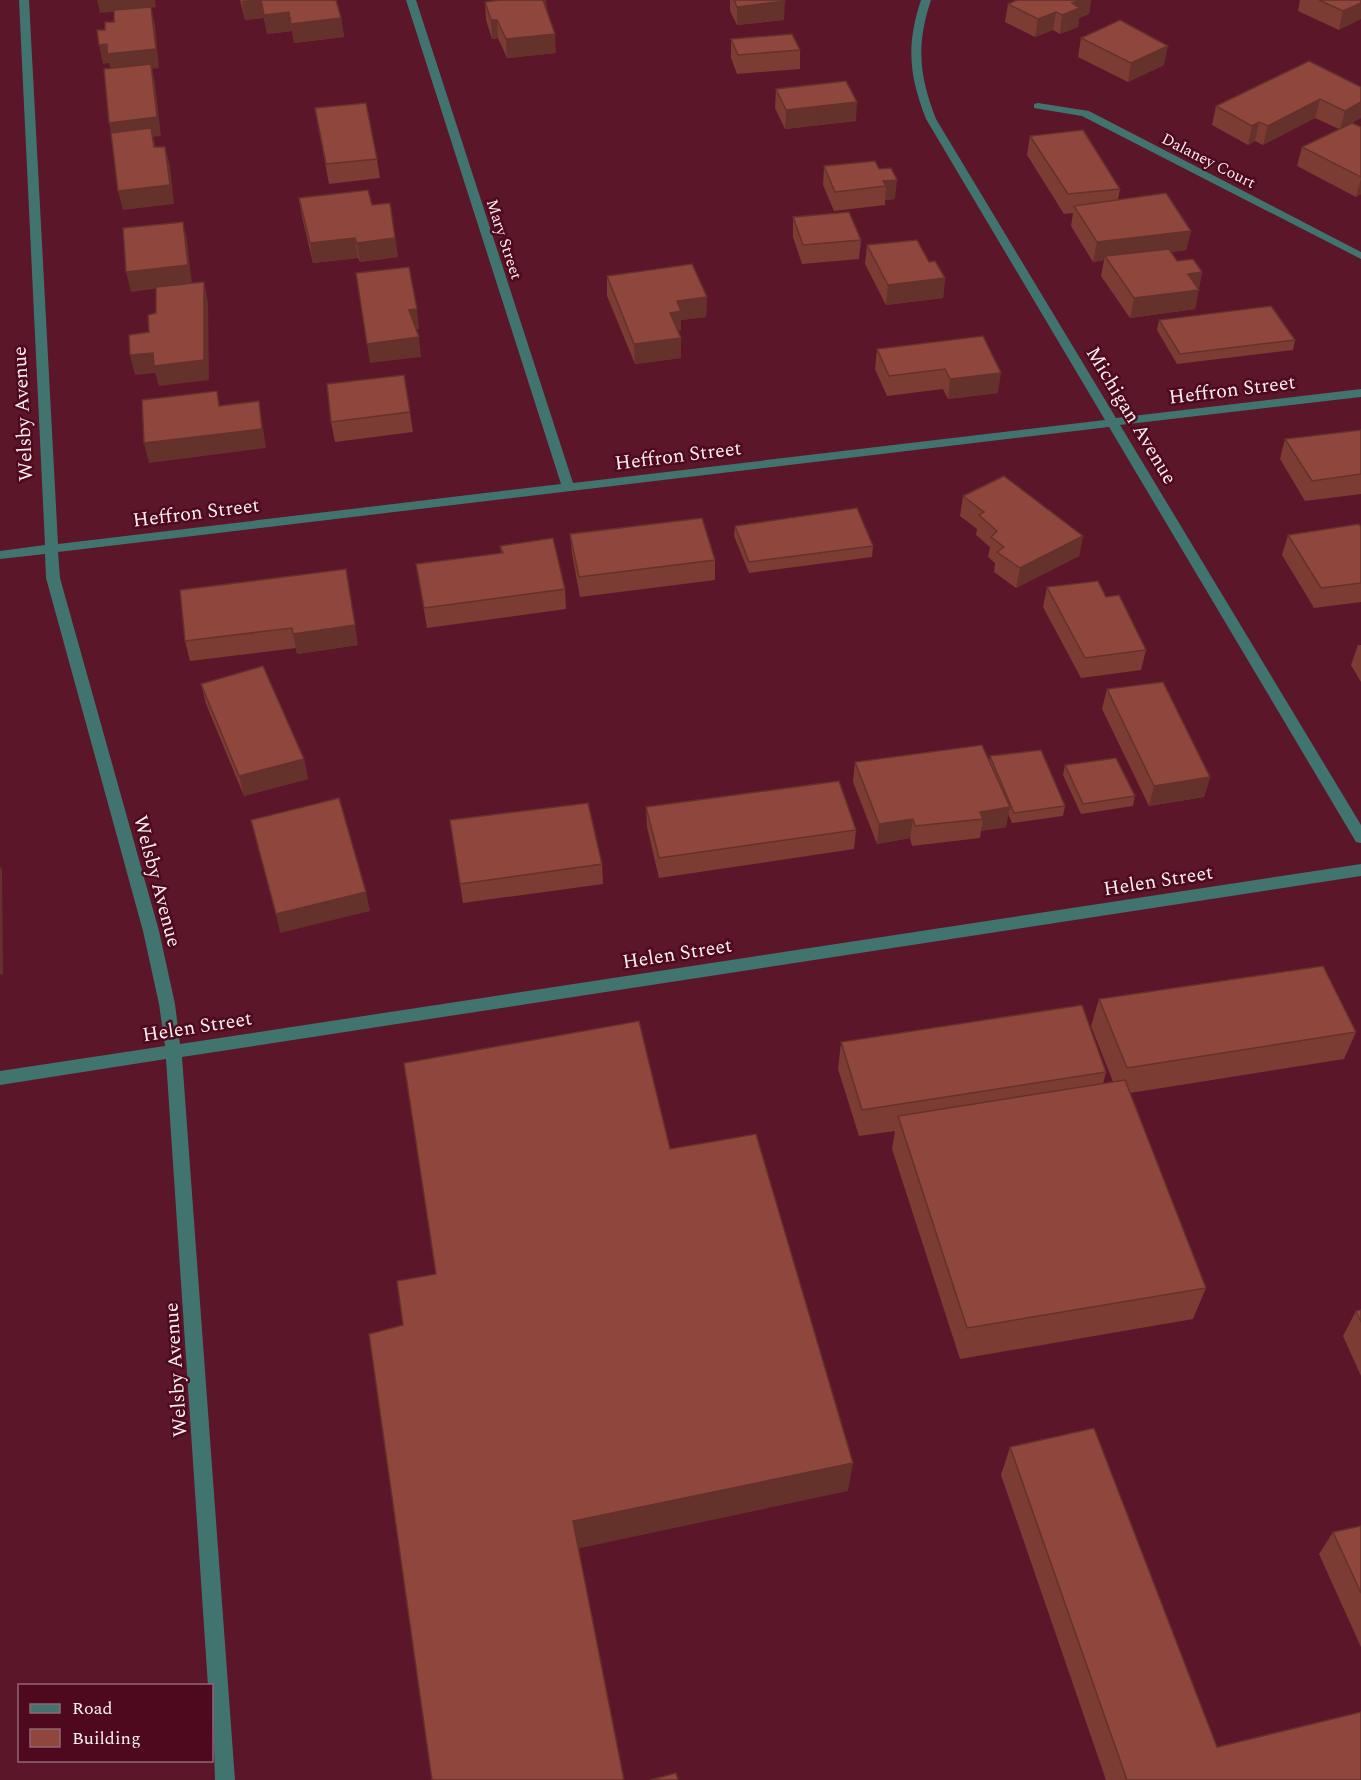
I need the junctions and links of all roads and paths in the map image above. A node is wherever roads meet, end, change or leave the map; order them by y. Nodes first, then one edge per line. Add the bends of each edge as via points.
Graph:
1 (24, 0) edge
2 (411, 0) edge
3 (926, 0) edge
4 (1038, 105) dead end
5 (1361, 256) edge
6 (1361, 393) edge
7 (1114, 423) junction
8 (568, 488) junction
9 (50, 550) junction
10 (0, 555) edge
11 (1361, 838) edge
12 (1361, 870) edge
13 (173, 1050) junction
14 (0, 1078) edge
15 (225, 1780) edge

1 - 9 street, Welsby Avenue
2 - 8 street, Mary Street
3 - 7 street, Michigan Avenue via 913,48 922,98 931,119
4 - 5 street, Dalaney Court via 1085,113
6 - 7 street, Heffron Street
7 - 8 street, Heffron Street
7 - 11 street, Michigan Avenue
8 - 9 street, Heffron Street
9 - 10 street, Heffron Street
9 - 13 street, Welsby Avenue via 58,599 151,931
12 - 13 street, Helen Street
13 - 14 street, Helen Street
13 - 15 street, Welsby Avenue

